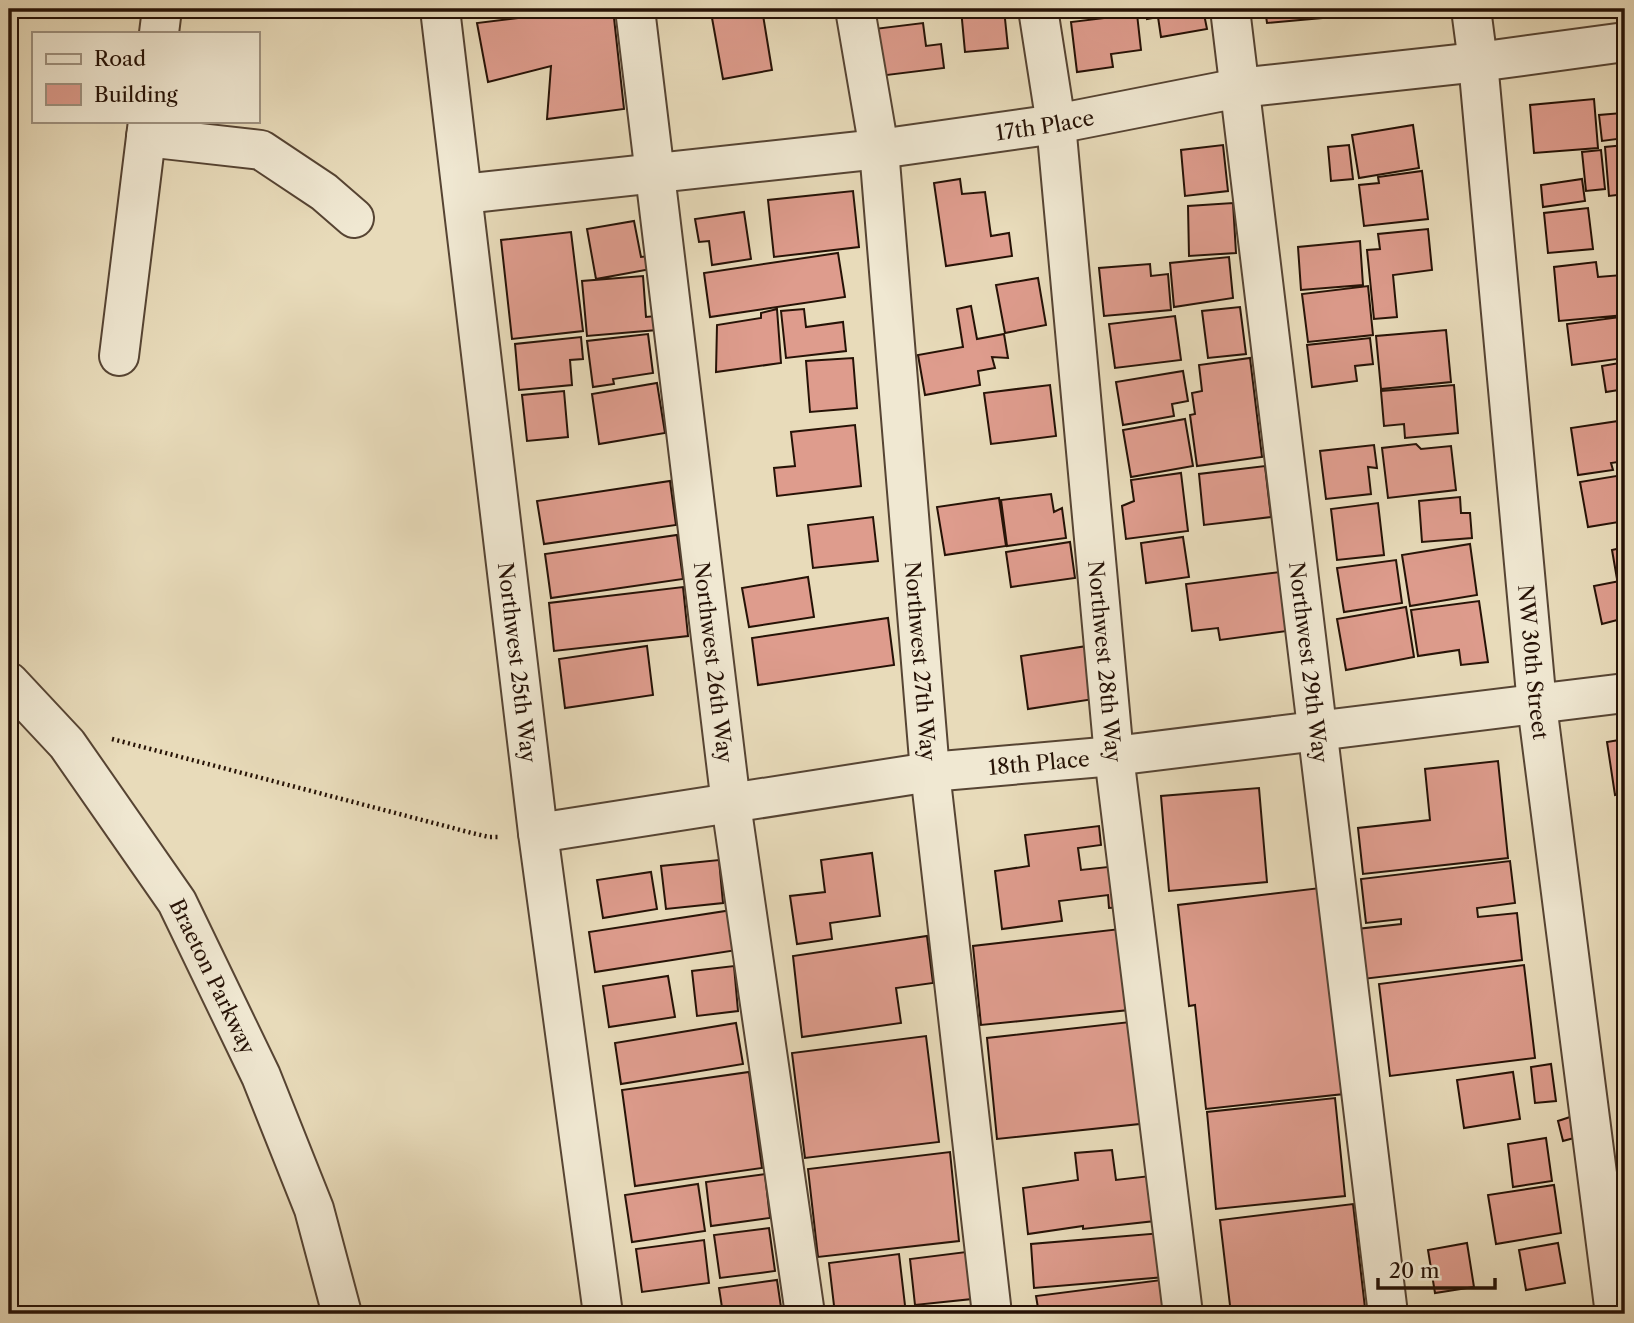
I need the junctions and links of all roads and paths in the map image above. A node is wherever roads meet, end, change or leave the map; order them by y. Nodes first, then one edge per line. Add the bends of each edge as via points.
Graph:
1 (162, 9) edge
2 (440, 9) edge
3 (635, 9) edge
4 (855, 9) edge
5 (1038, 9) edge
6 (1230, 9) edge
7 (1471, 9) edge
8 (159, 32) edge
9 (1625, 42) edge
10 (1478, 62) junction
11 (1239, 88) junction
12 (1056, 124) junction
13 (147, 129) edge
14 (879, 149) junction
15 (656, 174) junction
16 (463, 194) junction
17 (354, 218) dead end
18 (119, 356) dead end
19 (9, 682) edge
20 (1625, 693) edge
21 (1537, 705) junction
22 (1317, 730) junction
23 (55, 731) junction
24 (1114, 756) junction
25 (930, 772) junction
26 (732, 804) junction
27 (538, 833) junction
28 (342, 1314) edge
29 (603, 1314) edge
30 (805, 1314) edge
31 (992, 1314) edge
32 (1183, 1314) edge
33 (1388, 1314) edge
34 (1615, 1314) edge

1 - 8 street
2 - 16 street, Northwest 25th Way
3 - 15 street, Northwest 26th Way
4 - 14 street, Northwest 27th Way
5 - 12 street, Northwest 28th Way
6 - 11 street, Northwest 29th Way
7 - 10 street, NW 30th Street
9 - 10 street, 17th Place
10 - 11 street, 17th Place
10 - 21 street, NW 30th Street
11 - 12 street, 17th Place
11 - 22 street, Northwest 29th Way
12 - 14 street, 17th Place
12 - 24 street, Northwest 28th Way
13 - 17 street via 261,150
13 - 18 street
14 - 15 street, 17th Place
14 - 25 street, Northwest 27th Way
15 - 16 street, 17th Place
15 - 26 street, Northwest 26th Way
16 - 27 street, Northwest 25th Way
19 - 23 street, Braeton Parkway
20 - 21 street, 18th Place
21 - 22 street, 18th Place
21 - 34 street, NW 30th Street
22 - 24 street, 18th Place
22 - 33 street, Northwest 29th Way
23 - 27 path via 121,740 489,837
23 - 28 street, Braeton Parkway via 177,902 261,1076 314,1209
24 - 25 street, 18th Place
24 - 32 street, Northwest 28th Way
25 - 26 street, 18th Place
25 - 31 street, Northwest 27th Way
26 - 27 street, 18th Place
26 - 30 street, Northwest 26th Way
27 - 29 street, Northwest 25th Way

